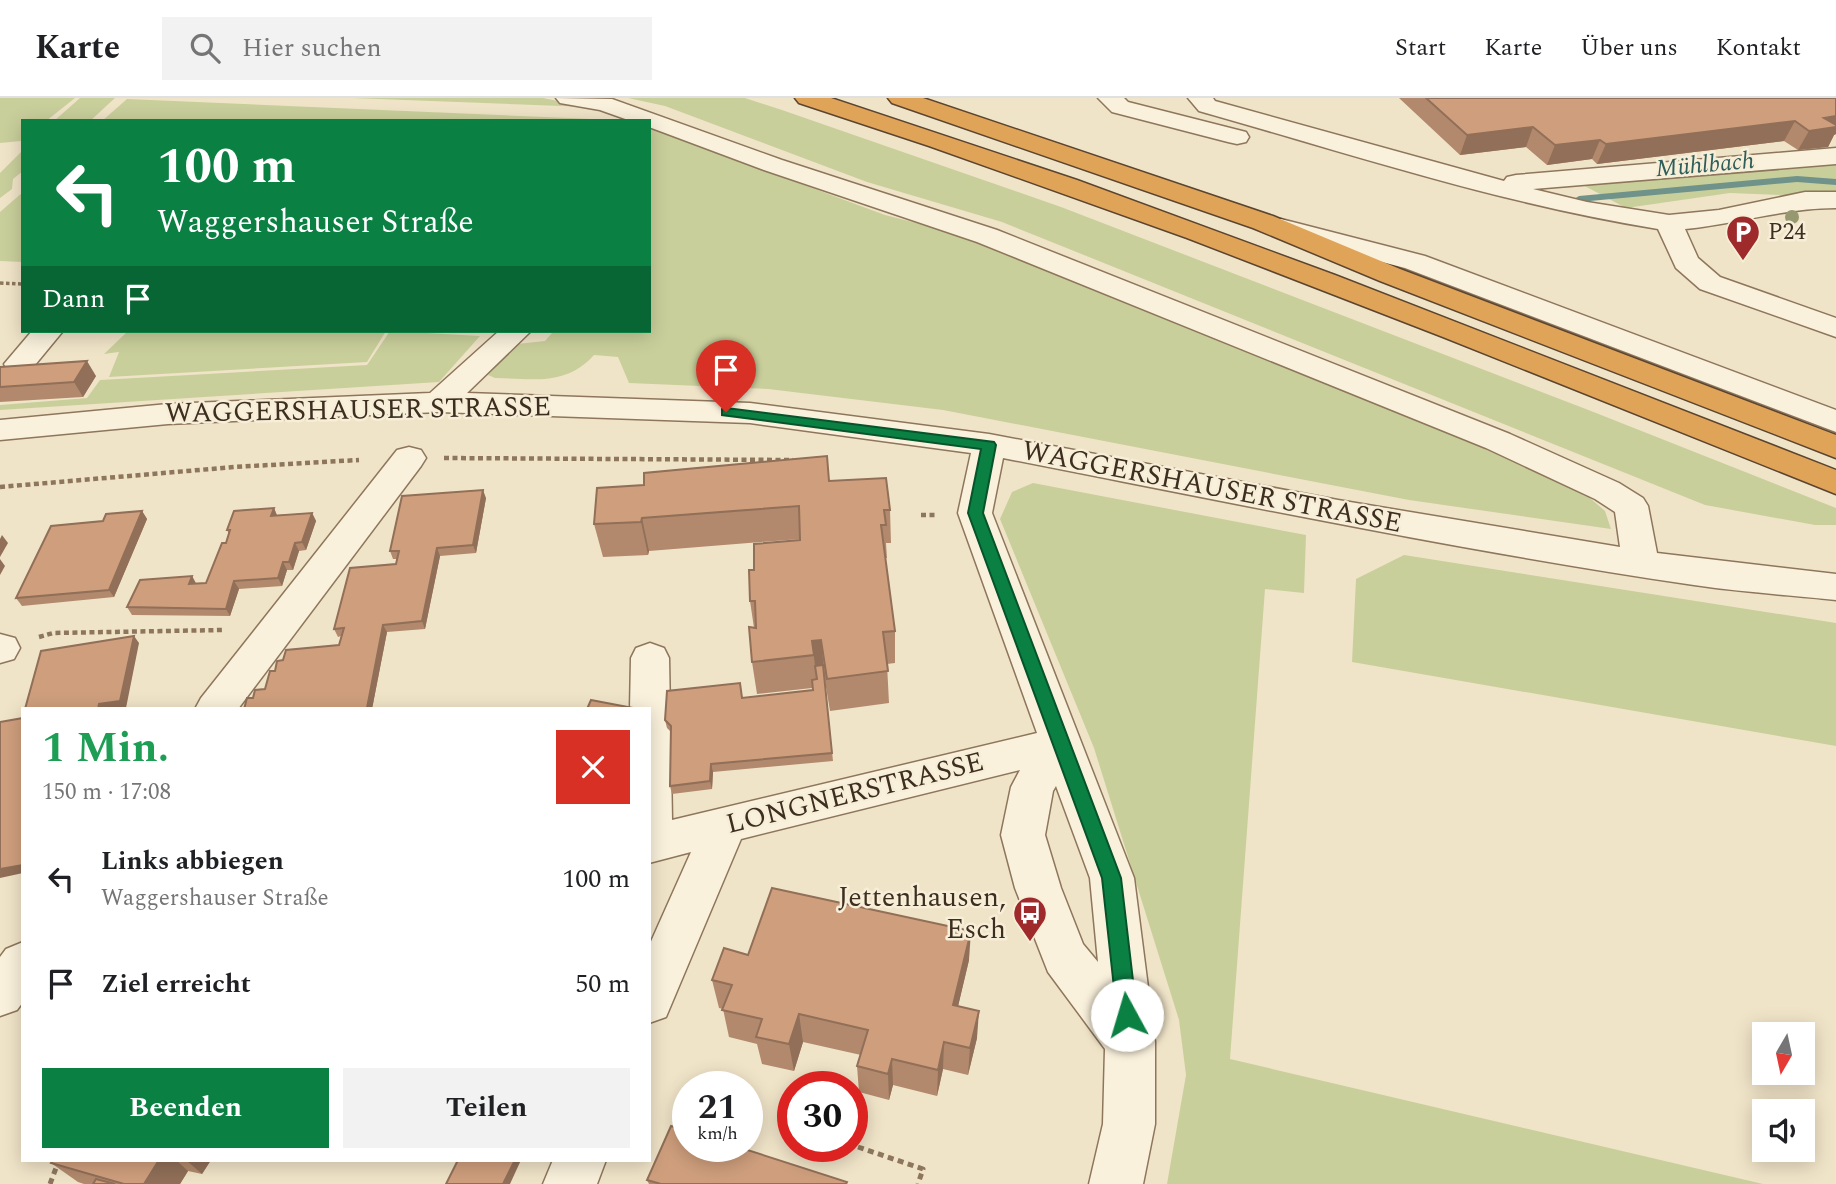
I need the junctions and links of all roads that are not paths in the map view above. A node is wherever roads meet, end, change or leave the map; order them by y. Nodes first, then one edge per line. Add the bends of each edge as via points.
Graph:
1 (568, 98) edge
2 (807, 98) edge
3 (900, 98) edge
4 (1110, 98) edge
5 (1200, 98) edge
6 (651, 119) edge
7 (651, 119) edge
8 (1836, 156) edge
9 (1418, 164) junction
10 (1493, 185) junction
11 (1836, 200) edge
12 (1263, 222) junction
13 (1669, 223) junction
14 (1836, 328) edge
15 (46, 333) edge
16 (514, 333) edge
17 (19, 365) edge
18 (439, 402) junction
19 (1836, 422) edge
20 (0, 430) edge
21 (989, 445) junction
22 (1836, 447) edge
23 (409, 458) road end
24 (1836, 483) edge
25 (1641, 563) junction
26 (1836, 587) edge
27 (650, 659) dead end
28 (217, 707) edge
29 (650, 707) edge
30 (1061, 745) junction
31 (725, 825) junction
32 (651, 844) edge
33 (21, 967) edge
34 (21, 991) edge
35 (0, 995) edge
36 (651, 996) edge
37 (1130, 1042) junction
38 (579, 1162) edge
39 (570, 1184) edge
40 (1116, 1184) edge

1 - 7 street
2 - 24 highway via 999,162 1280,265
3 - 12 highway
4 - 9 street via 1120,107 1355,167
5 - 9 street via 1207,106
6 - 25 street via 987,236 1498,441 1631,506
8 - 10 street
9 - 10 street
10 - 13 street via 1587,210
11 - 13 street via 1805,200
12 - 19 street via 1415,262
12 - 22 highway
13 - 14 street via 1686,262 1710,283
15 - 17 street
16 - 18 street
18 - 20 street, WAGGERSHAUSER STRASSE via 168,414
18 - 21 street, WAGGERSHAUSER STRASSE via 750,413
21 - 25 street, WAGGERSHAUSER STRASSE via 1338,512
21 - 30 street via 975,513
23 - 28 street
25 - 26 street, WAGGERSHAUSER STRASSE
27 - 29 street
30 - 31 street, LONGNERSTRASSE
30 - 37 street via 1112,878
30 - 37 street via 1032,787 1023,835 1065,957
31 - 32 street, LONGNERSTRASSE
31 - 36 street
33 - 35 street
34 - 35 street
37 - 40 street via 1129,1124
38 - 39 street

